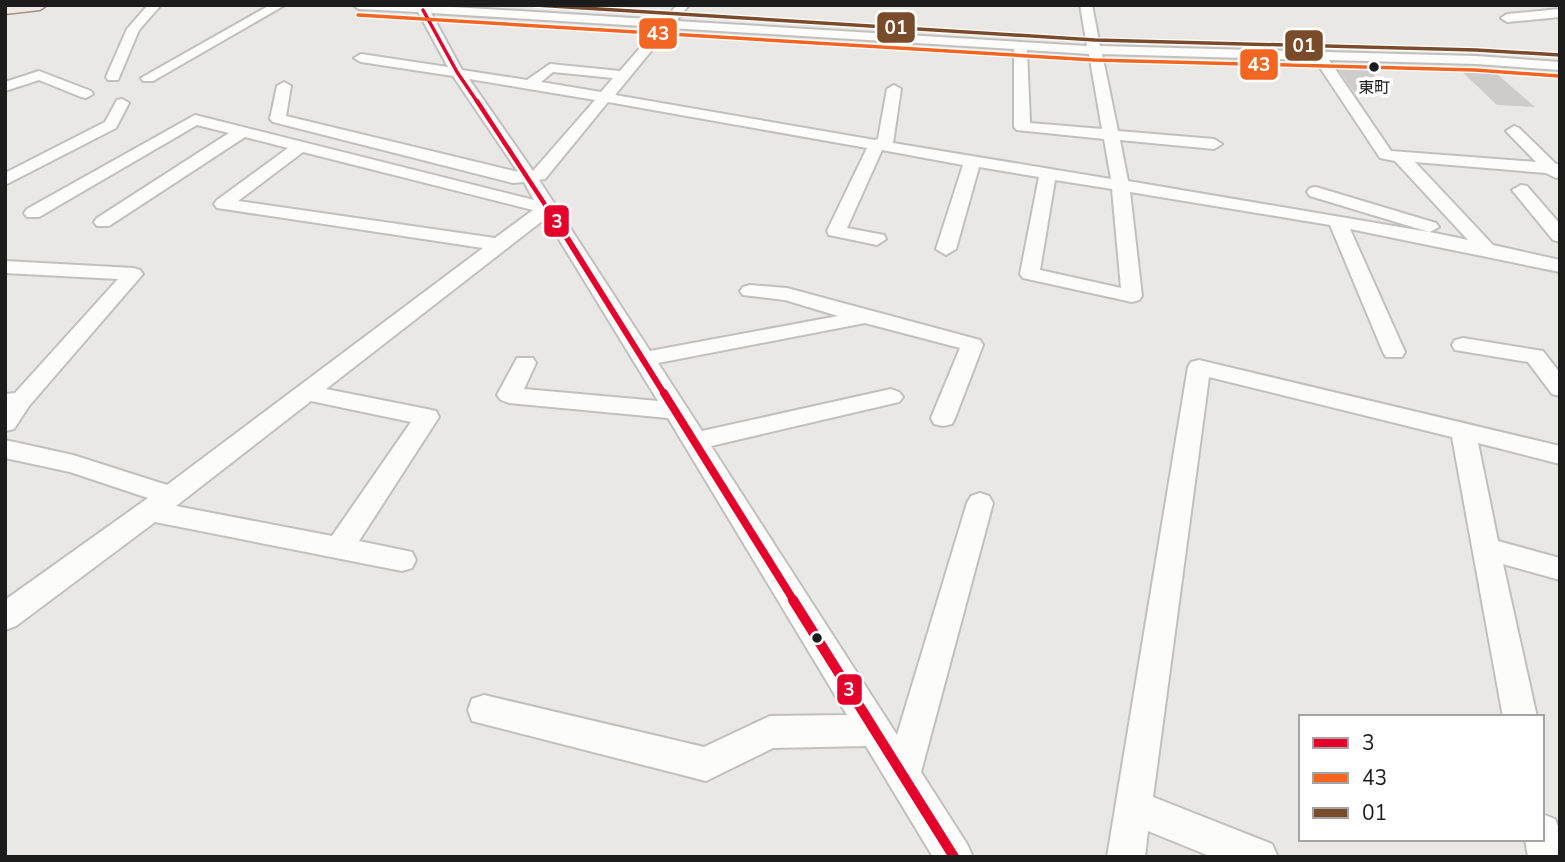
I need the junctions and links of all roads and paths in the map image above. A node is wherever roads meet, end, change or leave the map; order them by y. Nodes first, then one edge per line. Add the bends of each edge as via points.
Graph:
1 (40, 5) edge
2 (155, 5) edge
3 (279, 5) edge
4 (359, 5) edge
5 (683, 5) edge
6 (1086, 5) edge
7 (5, 9) edge
8 (456, 9) edge
9 (423, 10) junction
10 (1560, 13) edge
11 (1507, 18) dead end
12 (666, 25) junction
13 (1020, 46) junction
14 (1095, 50) junction
15 (1320, 57) junction
16 (361, 58) dead end
17 (1560, 66) edge
18 (457, 72) junction
19 (622, 75) junction
20 (113, 77) dead end
21 (148, 78) dead end
22 (532, 83) junction
23 (284, 86) dead end
24 (5, 87) edge
25 (894, 89) dead end
26 (86, 94) dead end
27 (607, 96) junction
28 (122, 103) dead end
29 (1514, 131) dead end
30 (242, 132) junction
31 (1109, 135) junction
32 (881, 144) junction
33 (1214, 144) dead end
34 (301, 146) junction
35 (1401, 157) junction
36 (973, 160) junction
37 (1557, 172) edge
38 (1048, 174) junction
39 (529, 177) junction
40 (7, 178) edge
41 (1120, 184) junction
42 (1521, 190) dead end
43 (1317, 192) dead end
44 (547, 208) junction
45 (33, 212) dead end
46 (103, 222) dead end
47 (1338, 223) junction
48 (1560, 236) edge
49 (877, 239) dead end
50 (501, 245) junction
51 (1485, 248) junction
52 (946, 249) dead end
53 (1553, 264) edge
54 (5, 267) edge
55 (1560, 281) edge
56 (750, 291) dead end
57 (865, 317) junction
58 (1463, 345) dead end
59 (1394, 352) dead end
60 (644, 359) junction
61 (525, 363) dead end
62 (1560, 388) edge
63 (307, 393) junction
64 (891, 397) dead end
65 (13, 401) edge
66 (677, 411) junction
67 (943, 418) dead end
68 (5, 423) edge
69 (1464, 431) junction
70 (696, 441) junction
71 (5, 449) edge
72 (1560, 455) edge
73 (980, 503) dead end
74 (161, 504) junction
75 (340, 548) junction
76 (1486, 548) junction
77 (402, 560) dead end
78 (1560, 569) edge
79 (5, 617) edge
80 (484, 710) dead end
81 (1520, 715) edge
82 (876, 730) junction
83 (904, 773) junction
84 (1135, 808) junction
85 (954, 857) edge
86 (1126, 857) edge
87 (1259, 857) edge

1 - 7 main road
2 - 20 street via 133,29
3 - 21 street
4 - 9 street
5 - 12 street
6 - 14 street
8 - 9 street
8 - 12 street
9 - 18 street
10 - 11 street
12 - 13 street
12 - 19 street
13 - 14 street
13 - 31 street via 1022,127
14 - 15 street
14 - 31 street
15 - 17 street
15 - 35 street via 1386,155
16 - 18 street
18 - 22 street
18 - 39 street
19 - 22 street via 550,68
19 - 27 street
22 - 27 street
23 - 39 street via 278,119 513,178
24 - 26 street via 39,75
25 - 32 street
27 - 32 street
27 - 39 street via 540,175
28 - 40 street via 111,125
29 - 37 street
30 - 34 street
30 - 45 street via 195,120
30 - 46 street
31 - 33 street
31 - 41 street
32 - 36 street
32 - 49 street via 836,232
34 - 44 street
34 - 50 street via 223,204
35 - 37 street
35 - 51 street
36 - 38 street
36 - 52 street
38 - 41 street
38 - 41 street via 1030,274 1132,296
39 - 44 street
41 - 47 street
42 - 48 street
43 - 51 street
44 - 50 street
44 - 60 street
47 - 51 street
47 - 59 street
50 - 63 street
51 - 53 street
53 - 55 street
54 - 65 street via 133,274
56 - 57 street via 787,294
57 - 60 street
57 - 67 street via 972,345
58 - 62 street via 1535,356
60 - 66 street
61 - 66 street via 509,395
63 - 74 street
63 - 75 street via 427,417
64 - 70 street
65 - 68 street
66 - 70 street
69 - 72 street
69 - 76 street
69 - 84 street via 1199,366
70 - 82 street
71 - 74 street via 73,464
73 - 83 street
74 - 75 street
74 - 79 street
75 - 77 street
76 - 78 street
76 - 81 street
80 - 82 street via 706,764 770,732
82 - 83 street
83 - 85 street
84 - 86 street
84 - 87 street

